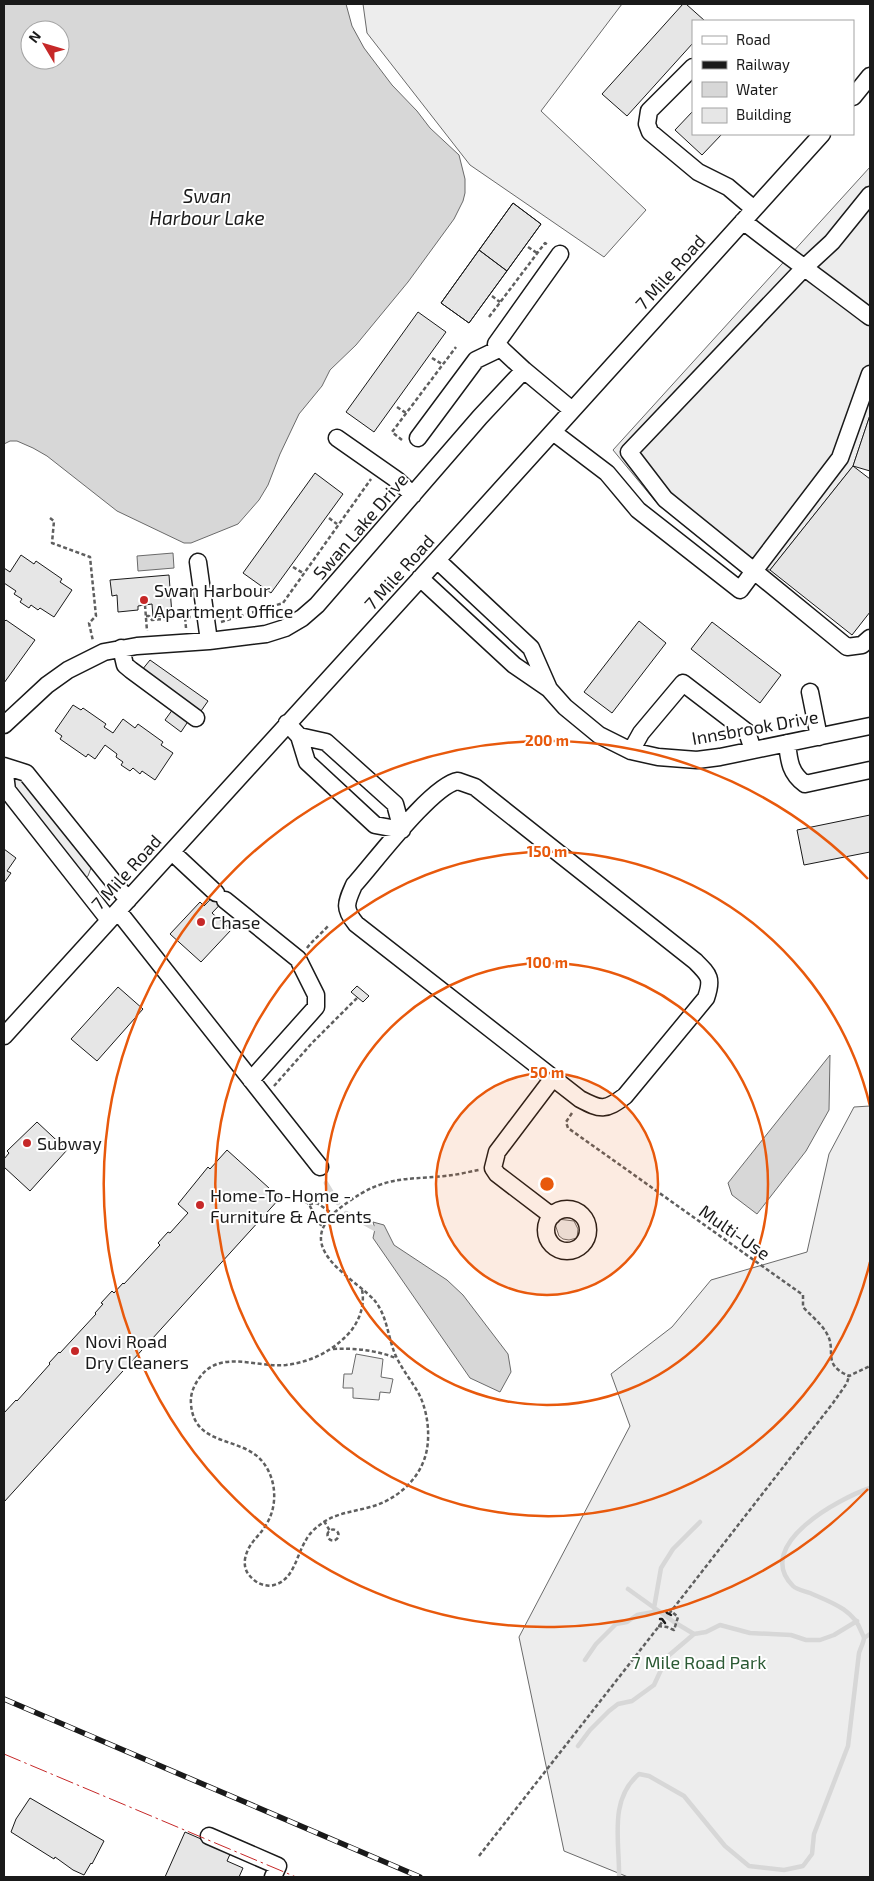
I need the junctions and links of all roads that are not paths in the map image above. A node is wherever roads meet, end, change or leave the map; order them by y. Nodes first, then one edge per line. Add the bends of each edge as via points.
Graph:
1 (692, 68) edge
2 (870, 76) edge
3 (854, 96) edge
4 (821, 135) edge
5 (870, 195) edge
6 (749, 215) junction
7 (560, 254) road end
8 (805, 267) junction
9 (870, 317) edge
10 (501, 348) junction
11 (524, 370) junction
12 (870, 374) edge
13 (572, 410) junction
14 (553, 432) junction
15 (337, 438) dead end
16 (418, 438) road end
17 (414, 495) junction
18 (437, 560) junction
19 (198, 562) dead end
20 (754, 571) junction
21 (420, 578) junction
22 (870, 638) edge
23 (209, 641) junction
24 (121, 648) junction
25 (549, 689) junction
26 (810, 692) dead end
27 (196, 718) dead end
28 (288, 723) junction
29 (4, 725) edge
30 (870, 726) edge
31 (299, 736) junction
32 (820, 736) junction
33 (787, 743) junction
34 (753, 750) junction
35 (631, 751) junction
36 (4, 766) edge
37 (870, 770) edge
38 (402, 830) junction
39 (172, 852) junction
40 (118, 910) junction
41 (4, 1036) edge
42 (553, 1078) junction
43 (251, 1080) junction
44 (320, 1167) dead end
45 (552, 1216) dead end
46 (210, 1836) dead end
47 (274, 1877) edge

1 - 6 street via 649,111 650,132 698,172 728,187
2 - 3 street
4 - 6 street, 7 Mile Road
5 - 8 street via 832,242
6 - 8 street via 791,260
6 - 13 street, 7 Mile Road
7 - 10 street via 496,344
8 - 9 street
8 - 20 street via 629,452 665,498
10 - 11 street
10 - 16 street via 476,360
11 - 13 street
11 - 17 street, Swan Lake Drive
12 - 20 street via 840,458
13 - 14 street, 7 Mile Road
14 - 18 street, 7 Mile Road
14 - 20 street via 607,474 638,510 740,590
15 - 17 street
17 - 23 street, Swan Lake Drive via 302,618 266,634
18 - 21 street, 7 Mile Road
18 - 25 street, Innsbrook Drive via 531,648
19 - 23 street via 212,619
20 - 22 street via 847,646 862,646
21 - 25 street, Innsbrook Drive via 514,665
21 - 28 street, 7 Mile Road
23 - 24 street, Swan Lake Drive
24 - 27 street via 125,665
24 - 29 street, Swan Lake Drive via 68,670
25 - 35 street, Innsbrook Drive via 586,726
26 - 32 street
28 - 31 street
28 - 39 street, 7 Mile Road
30 - 32 street, Innsbrook Drive
31 - 38 street via 326,742 395,804
31 - 38 street via 307,762 368,819 375,825
32 - 33 street, Innsbrook Drive
33 - 34 street, Innsbrook Drive
33 - 37 street via 790,767 805,784
34 - 35 street, Innsbrook Drive via 697,760
34 - 35 street via 747,732 683,683 641,733
36 - 40 street via 26,773
36 - 40 street via 6,790
38 - 42 street via 354,885 348,900 348,914 356,924
38 - 42 street via 432,796 452,782 475,788 706,973 711,985 706,998 625,1096 610,1107 596,1108
39 - 40 street, 7 Mile Road
39 - 43 street via 298,959 316,995 316,1007 312,1013
40 - 41 street, 7 Mile Road
40 - 43 street
42 - 45 street via 497,1152 493,1168
43 - 44 street
46 - 47 street via 278,1866

